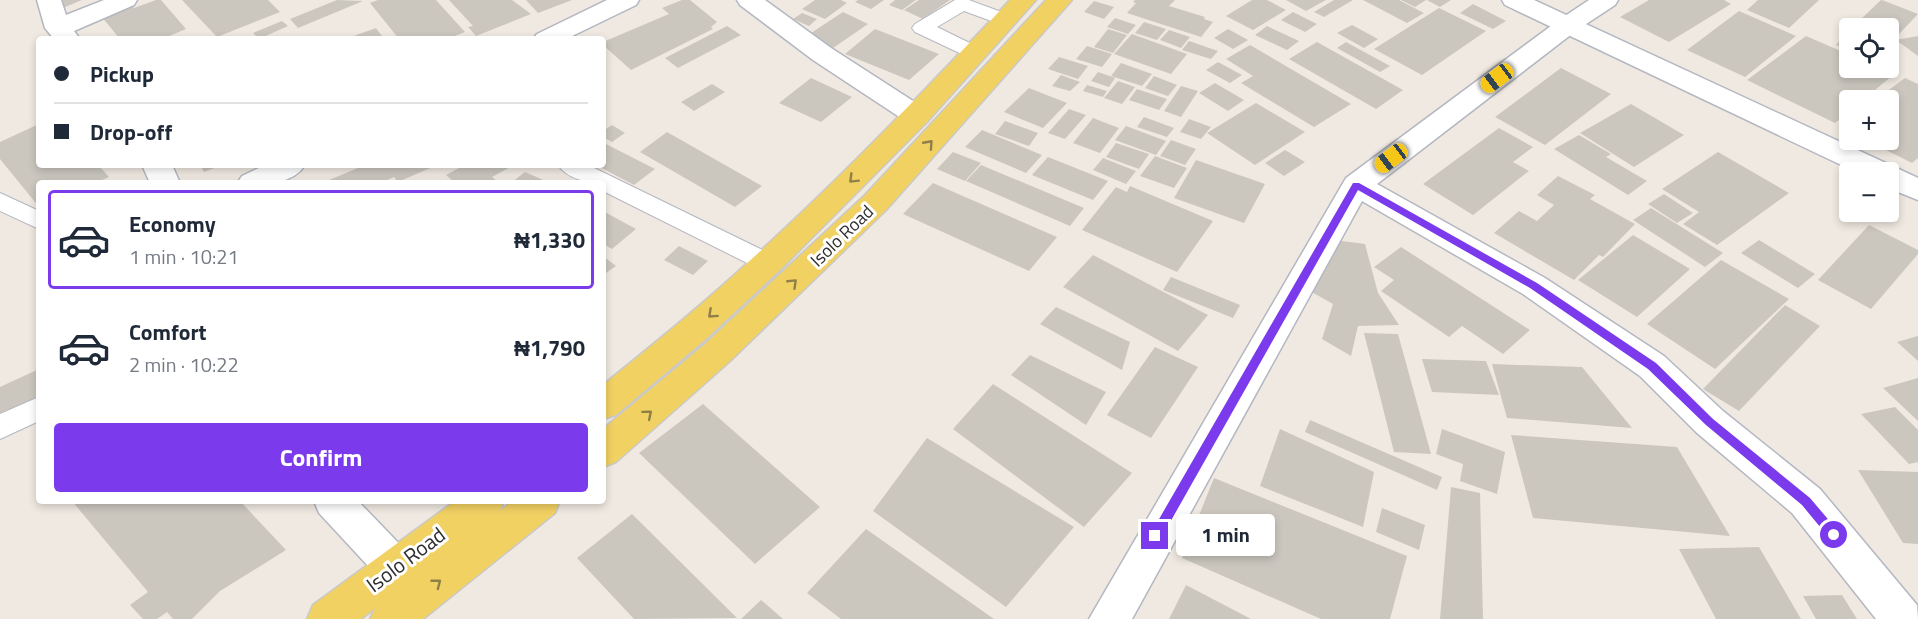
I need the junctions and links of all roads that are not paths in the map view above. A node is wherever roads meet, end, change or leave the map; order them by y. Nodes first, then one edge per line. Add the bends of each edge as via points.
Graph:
1 (49, 0) edge
2 (125, 0) edge
3 (627, 0) edge
4 (749, 0) edge
5 (1060, 0) edge
6 (1514, 0) edge
7 (1606, 0) edge
8 (1022, 16) edge
9 (1568, 25) junction
10 (62, 34) edge
11 (552, 36) edge
12 (975, 53) junction
13 (917, 116) junction
14 (1859, 162) edge
15 (284, 168) edge
16 (575, 168) edge
17 (258, 180) edge
18 (599, 180) edge
19 (1899, 182) edge
20 (606, 183) edge
21 (1356, 185) junction
22 (1918, 190) edge
23 (0, 201) edge
24 (36, 219) edge
25 (768, 263) junction
26 (606, 403) edge
27 (36, 409) edge
28 (0, 427) edge
29 (606, 448) edge
30 (336, 504) edge
31 (481, 504) edge
32 (537, 504) edge
33 (396, 568) junction
34 (328, 619) edge
35 (391, 619) edge
36 (1110, 619) edge
37 (1902, 619) edge

1 - 10 street
2 - 10 street
3 - 11 street
4 - 13 street
5 - 8 main road, Isolo Road
6 - 9 street
7 - 9 street
8 - 12 main road, Isolo Road
8 - 12 lane via 962,4 922,28
29 -> 8 main road, Isolo Road via 717,353 867,211
9 - 14 street
9 - 21 street
12 - 13 main road, Isolo Road
13 -> 25 main road, Isolo Road
15 - 17 street
16 - 18 lane
19 - 22 street
20 - 25 lane
21 - 36 street
21 - 37 street via 1534,286 1652,366 1710,422 1806,501
23 - 24 lane
25 -> 26 main road, Isolo Road
27 - 28 lane
30 - 33 street
31 - 33 main road, Isolo Road
35 -> 32 main road, Isolo Road
33 - 34 main road, Isolo Road

